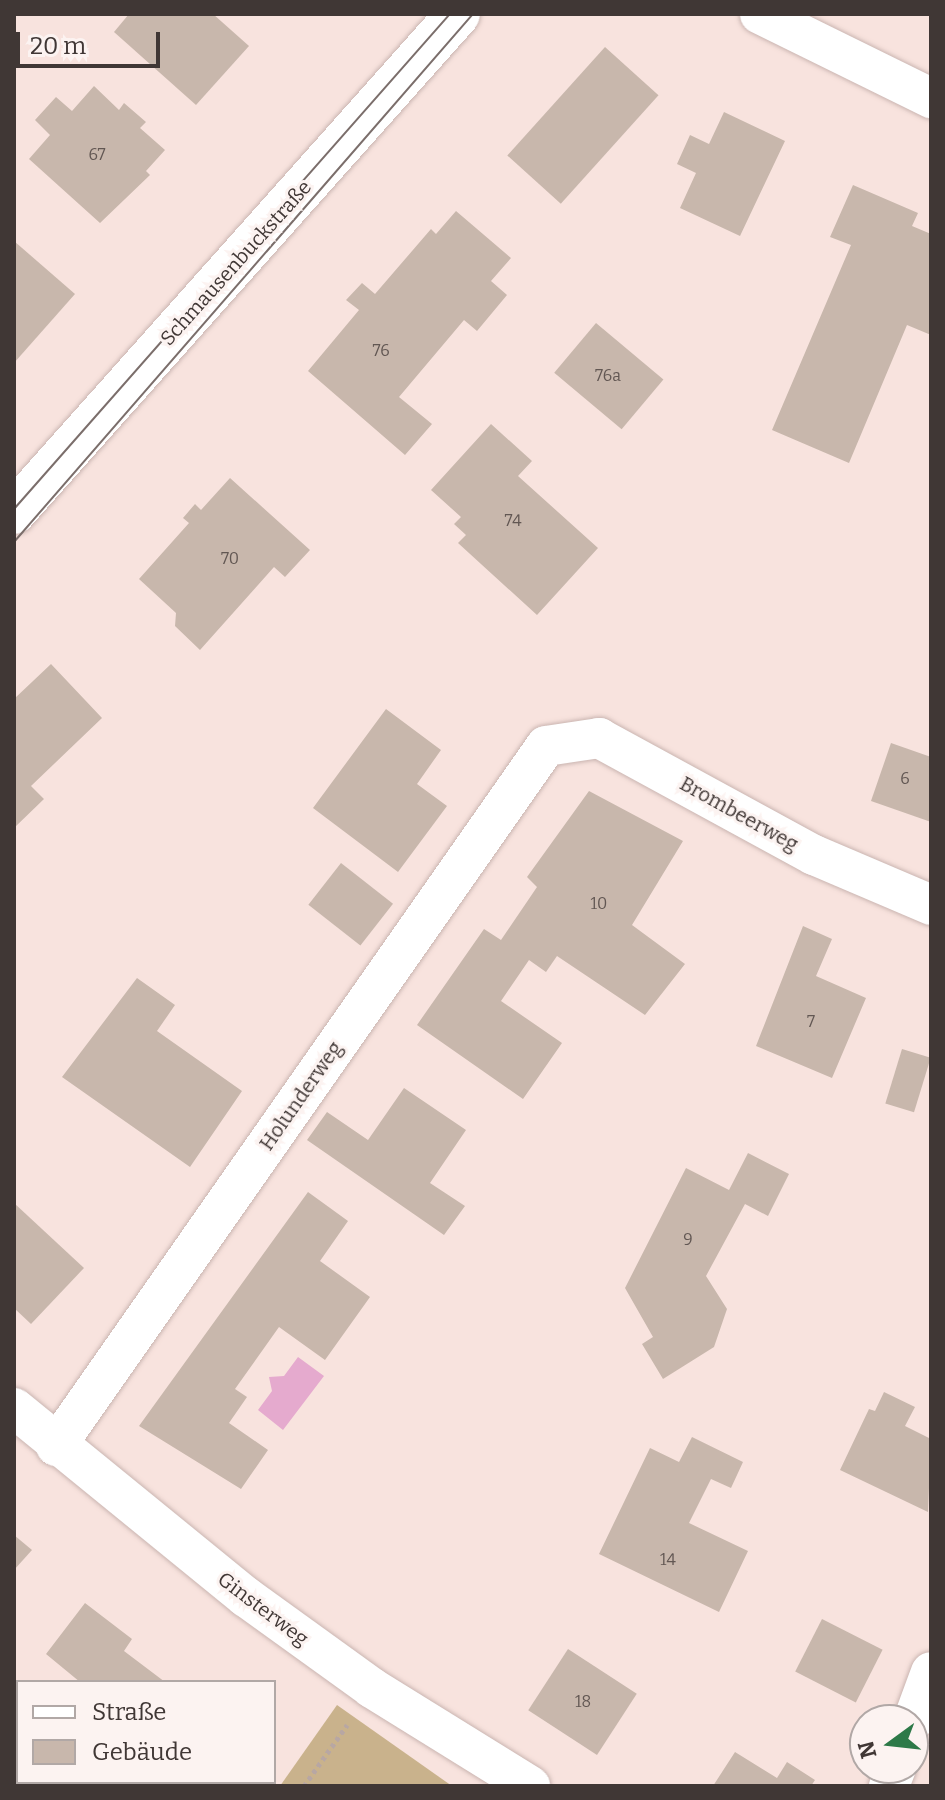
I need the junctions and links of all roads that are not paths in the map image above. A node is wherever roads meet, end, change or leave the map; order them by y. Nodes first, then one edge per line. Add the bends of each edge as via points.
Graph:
1 (458, 14) edge
2 (760, 14) edge
3 (931, 98) edge
4 (14, 512) edge
5 (546, 746) joint
6 (931, 905) edge
7 (14, 1408) edge
8 (56, 1446) junction
9 (931, 1672) edge
10 (919, 1704) edge
11 (530, 1786) edge

1 - 4 street, Schmausenbuckstraße
2 - 3 street
5 - 6 street, Brombeerweg via 599,738 814,855
5 - 8 street, Holunderweg
7 - 8 street, Ginsterweg
8 - 11 street, Ginsterweg via 246,1597 372,1688
9 - 10 street

